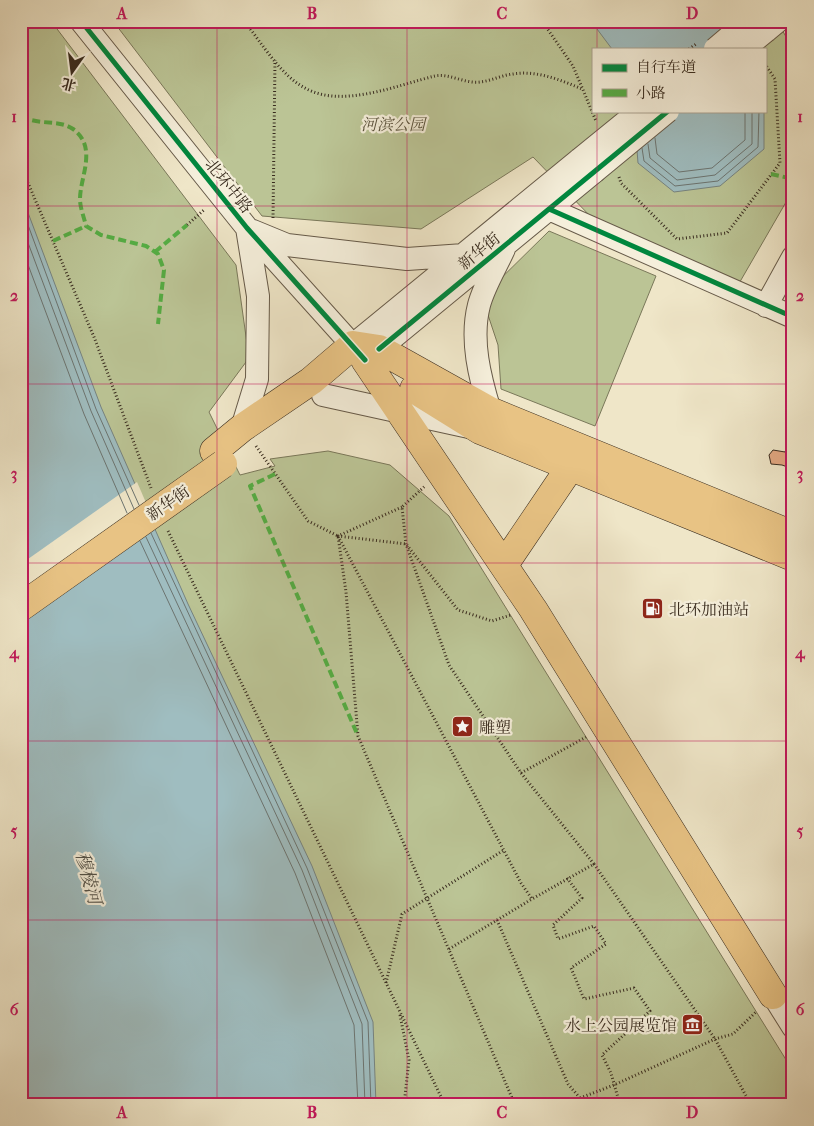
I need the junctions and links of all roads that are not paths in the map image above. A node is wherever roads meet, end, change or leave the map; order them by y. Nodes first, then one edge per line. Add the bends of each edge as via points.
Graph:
1 (81, 21) edge
2 (764, 24) edge
3 (717, 48) edge
4 (745, 48) edge
5 (637, 112) edge
6 (666, 112) edge
7 (587, 165) junction
8 (549, 209) junction
9 (247, 228) junction
10 (506, 245) junction
11 (464, 254) junction
12 (793, 257) edge
13 (766, 306) junction
14 (793, 318) edge
15 (366, 351) junction
16 (323, 395) junction
17 (400, 412) junction
18 (485, 420) junction
19 (248, 435) junction
20 (219, 457) junction
21 (571, 466) junction
22 (793, 535) edge
23 (793, 557) edge
24 (504, 565) junction
25 (21, 586) edge
26 (21, 607) edge
27 (773, 995) joint
28 (793, 1027) edge

1 - 9 street, 北环中路
2 - 3 street, bridge
2 - 4 street, bridge
5 - 7 street, bridge
6 - 7 street, bridge
7 - 8 street, 新华街
7 - 11 street, 新华街
8 - 10 street, 新华街
8 - 13 street
9 - 11 street via 287,245 407,259
9 - 15 street, 北环中路
9 - 19 street via 258,296 257,379
10 - 15 street, 新华街
10 - 18 street via 479,306 476,338
11 - 15 street, 新华街
12 - 13 street
13 - 14 street
15 - 16 main road, 新华街
15 - 17 main road
15 - 18 main road
15 - 19 main road, 新华街 via 311,381
16 - 17 street
16 - 19 main road, 新华街
17 - 18 street
17 - 24 main road
18 - 21 main road
18 - 22 main road
19 - 20 main road, 新华街
20 - 25 main road, 新华街
20 - 26 main road, 新华街, bridge
21 - 23 main road
21 - 24 main road
24 - 27 main road
27 - 28 street

